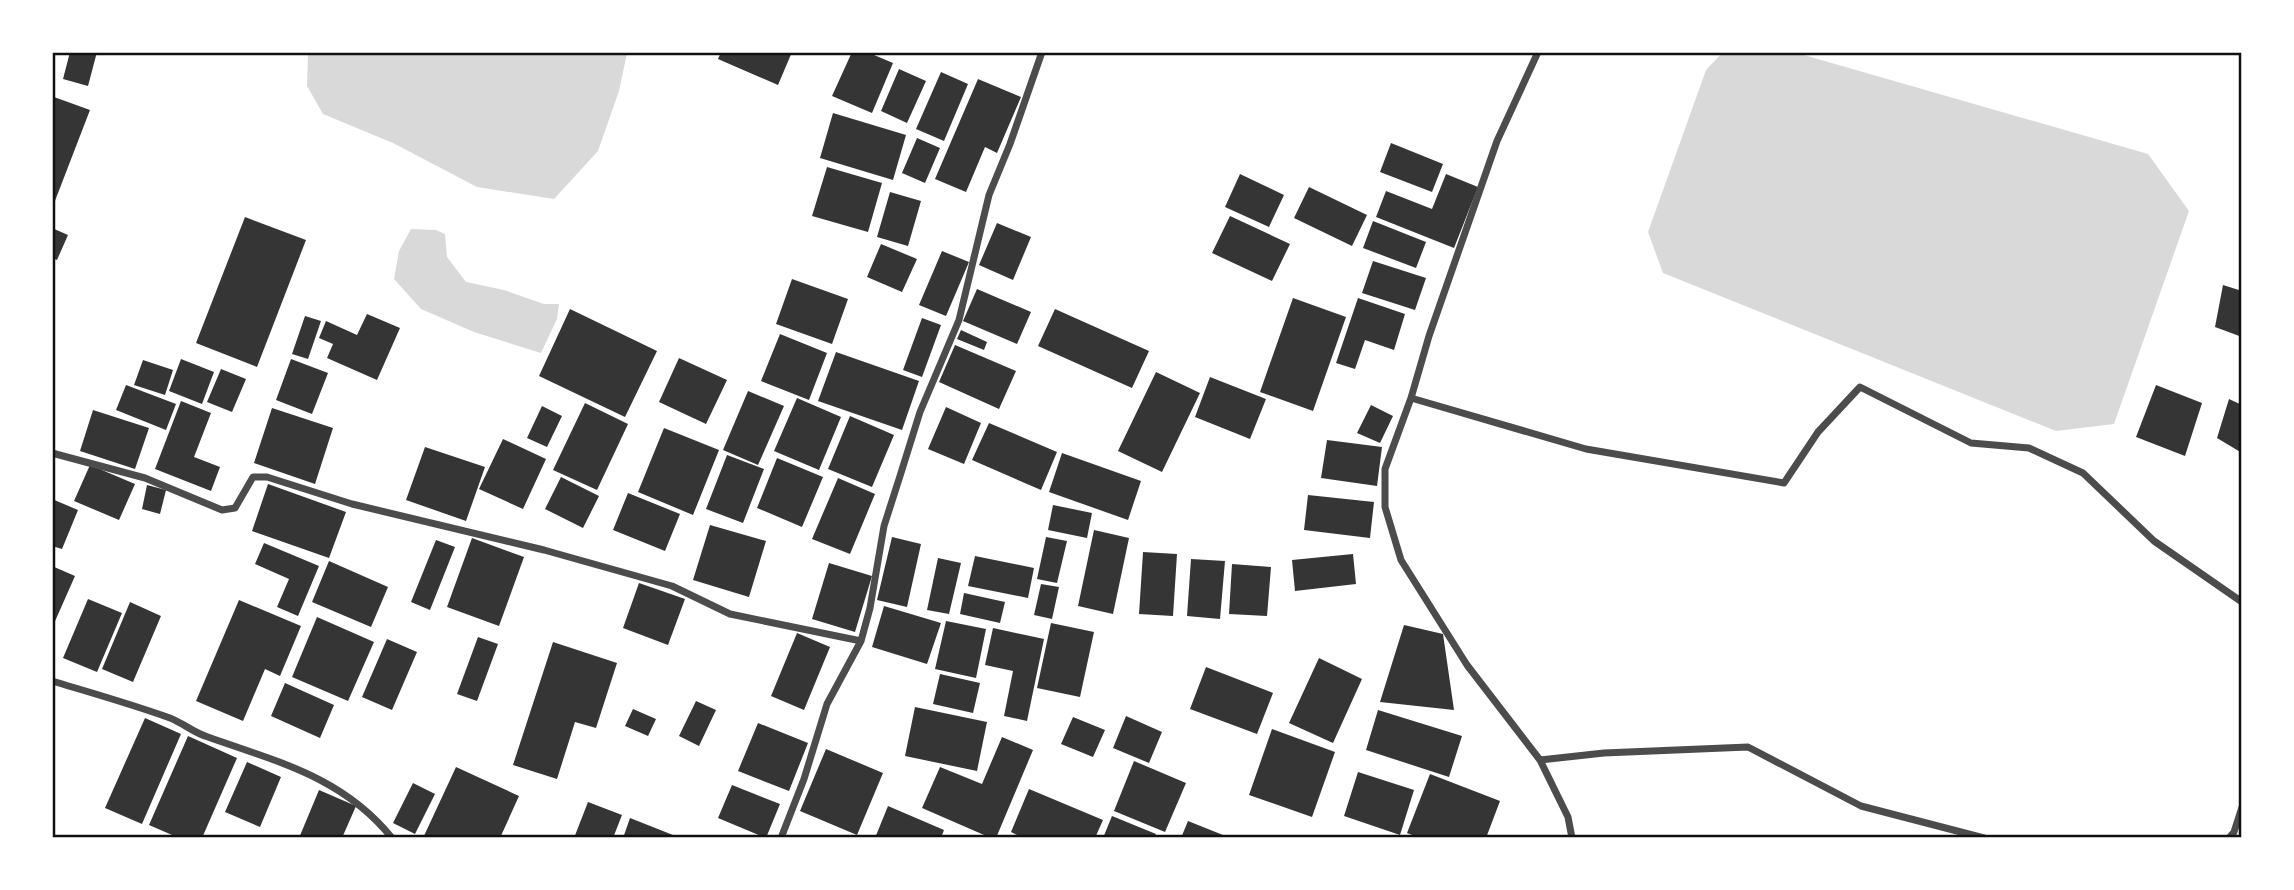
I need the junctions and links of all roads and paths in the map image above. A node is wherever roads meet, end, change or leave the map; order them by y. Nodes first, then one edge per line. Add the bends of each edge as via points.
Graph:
1 (1042, 52) edge
2 (1538, 52) edge
3 (1411, 398) junction
4 (52, 453) edge
5 (2242, 602) edge
6 (861, 641) junction
7 (52, 681) edge
8 (1541, 760) junction
9 (2242, 807) edge
10 (392, 838) edge
11 (781, 838) edge
12 (1572, 838) edge
13 (1984, 838) edge
14 (2229, 838) edge

1 - 6 street via 989,195 959,320 920,412 884,526
2 - 3 street via 1497,141
3 - 5 street via 1586,449 1784,483 1818,432 1860,387 1972,443 2029,447 2083,472 2154,541
3 - 8 street via 1385,469 1385,507 1401,560 1467,665
4 - 6 street via 145,478 222,510 235,508 253,477 267,477 352,504 672,586 730,614
6 - 11 street via 827,704
7 - 10 street via 172,719 204,736 286,763 337,788
8 - 12 street via 1568,817
8 - 13 street via 1748,747 1861,806
9 - 14 street

